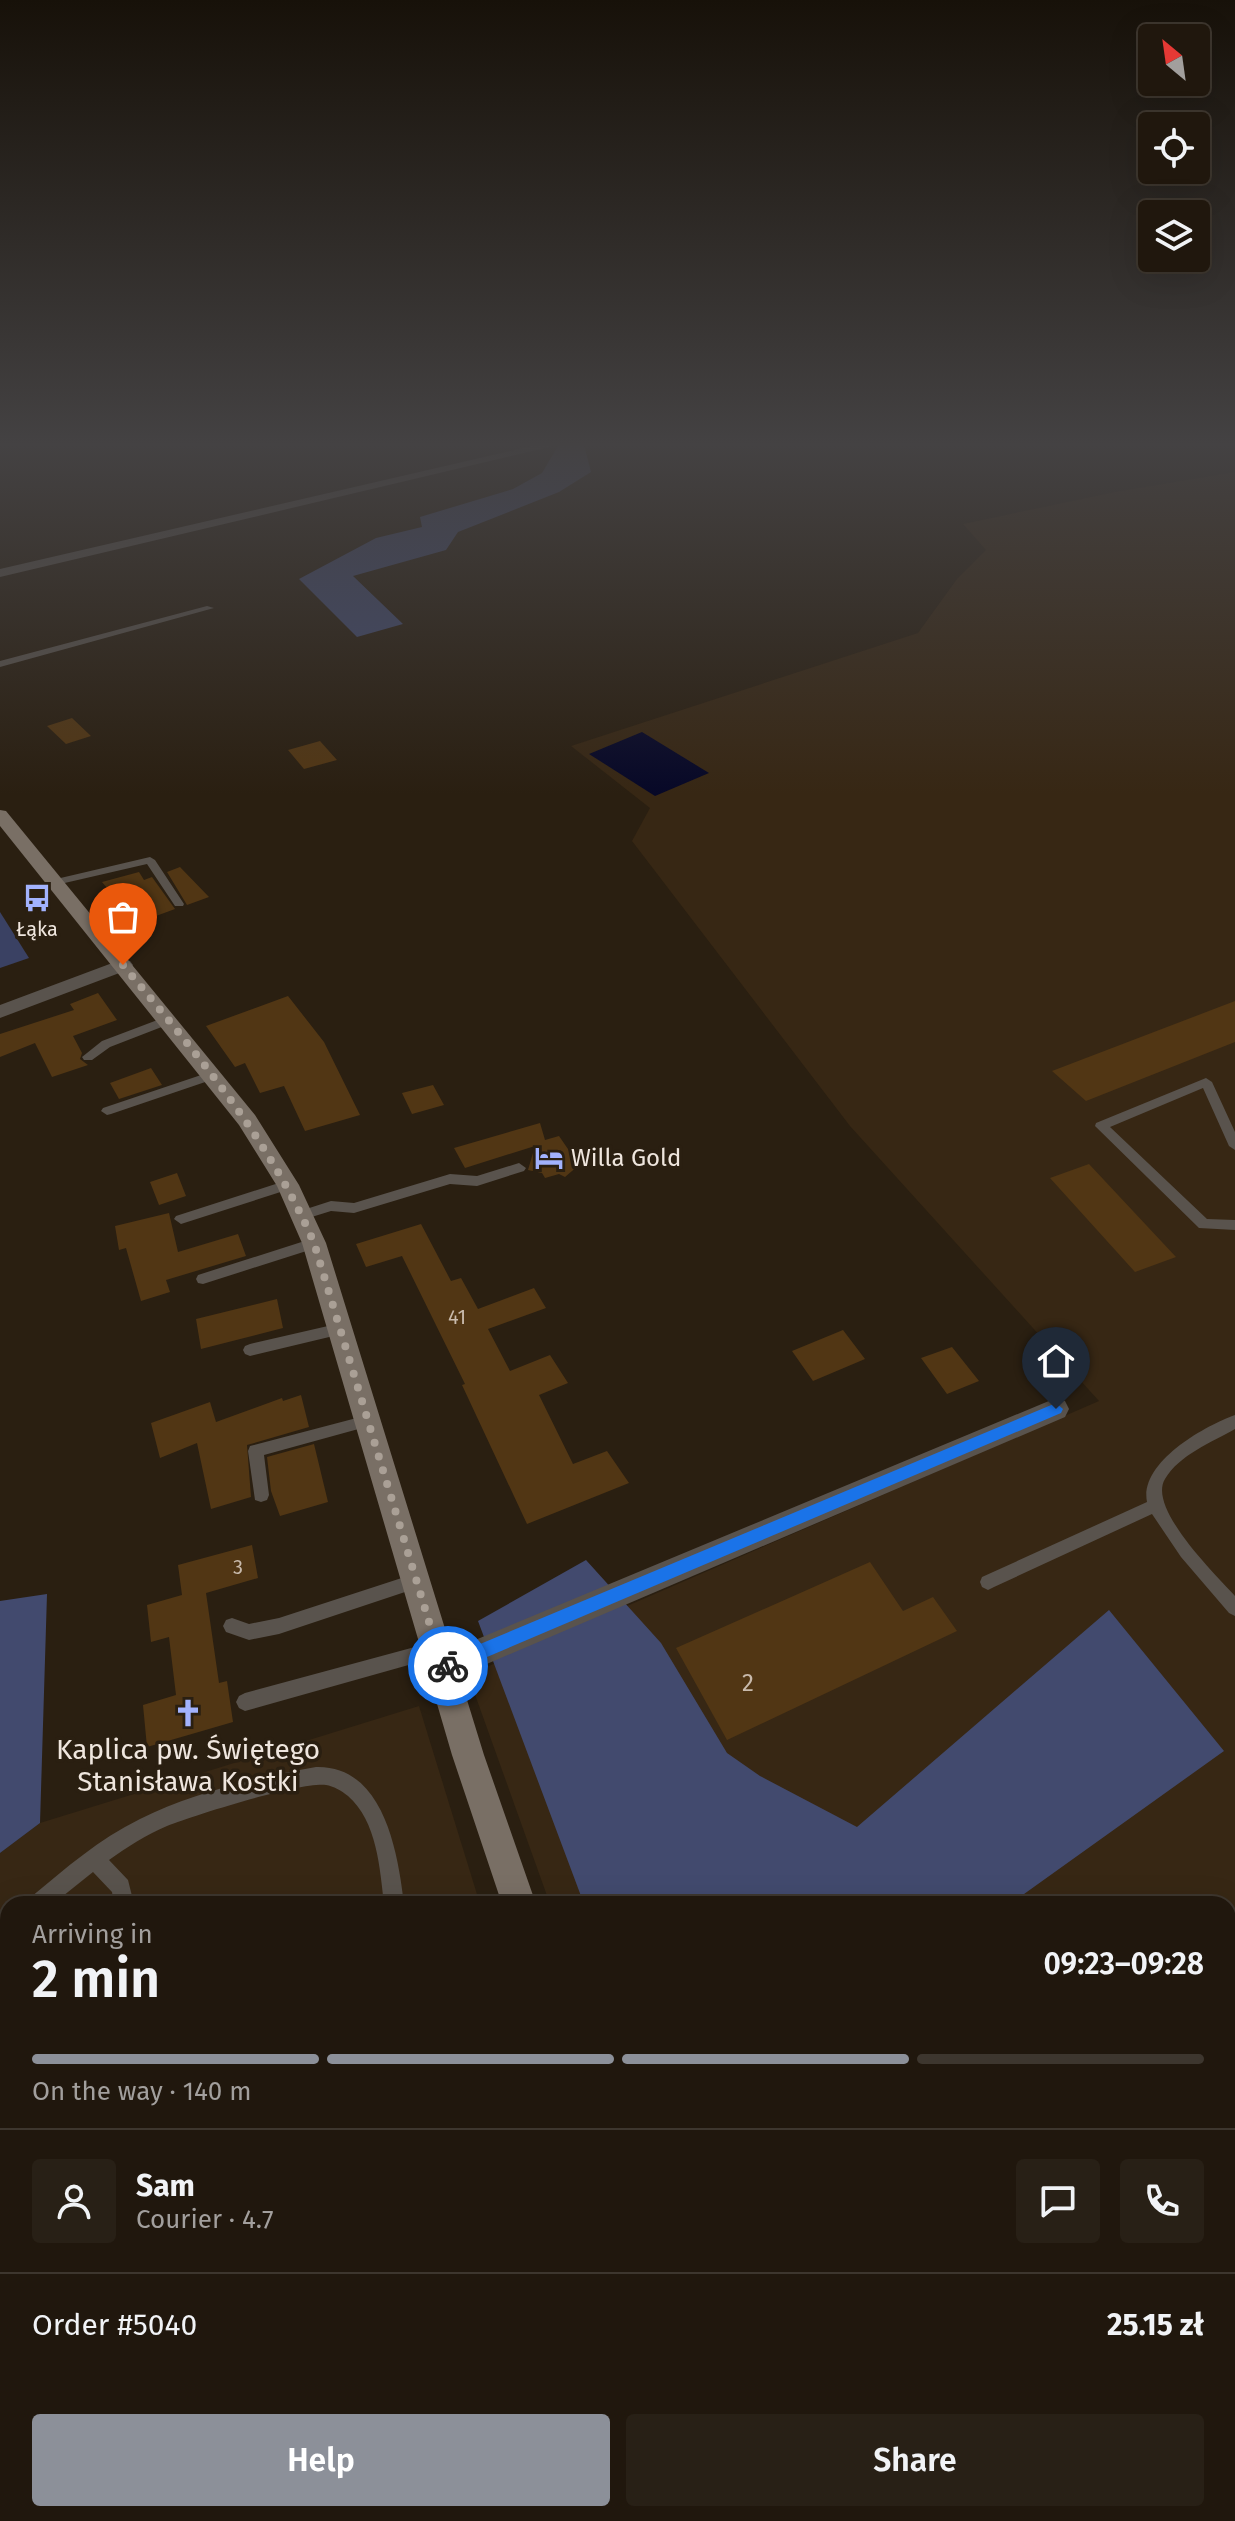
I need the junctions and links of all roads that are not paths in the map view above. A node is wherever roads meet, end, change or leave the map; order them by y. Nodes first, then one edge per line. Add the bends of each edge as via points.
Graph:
1 (62, 559) edge
2 (0, 573) edge
3 (210, 608) dead end
4 (0, 664) edge
5 (0, 815) edge
6 (56, 882) junction
7 (179, 904) dead end
8 (123, 965) junction
9 (0, 1012) edge
10 (168, 1020) junction
11 (88, 1057) dead end
12 (213, 1075) junction
13 (107, 1111) dead end
14 (1235, 1146) edge
15 (519, 1168) dead end
16 (288, 1185) junction
17 (302, 1215) junction
18 (181, 1219) dead end
19 (1235, 1225) edge
20 (314, 1243) junction
21 (203, 1279) dead end
22 (341, 1329) junction
23 (250, 1350) dead end
24 (1056, 1409) dead end
25 (368, 1421) junction
26 (1235, 1421) edge
27 (261, 1495) dead end
28 (1156, 1505) junction
29 (417, 1581) junction
30 (988, 1582) dead end
31 (1235, 1608) edge
32 (232, 1626) dead end
33 (440, 1658) junction
34 (245, 1702) dead end
35 (93, 1858) junction
36 (48, 1896) edge
37 (123, 1896) edge
38 (393, 1896) edge
39 (516, 1896) edge

1 - 2 street
3 - 4 lane
5 - 6 main road
6 - 7 lane via 150,860
6 - 8 main road
8 - 9 street
8 - 10 main road
10 - 11 lane via 106,1044
10 - 12 main road
12 - 13 lane
12 - 16 main road
14 - 19 lane via 1206,1082 1101,1126 1204,1224
15 - 17 lane via 477,1181 450,1179 354,1208 331,1206
16 - 17 main road
16 - 18 lane
17 - 20 main road
20 - 21 lane
20 - 22 main road
22 - 23 lane
22 - 25 main road
24 - 33 street
25 - 27 lane via 256,1451
25 - 29 main road
26 - 28 lane via 1167,1464 1156,1478
28 - 30 lane
28 - 31 lane via 1178,1542
29 - 32 lane via 279,1626 249,1632
29 - 33 main road
33 - 34 lane
33 - 39 main road
35 - 36 lane
35 - 37 lane via 121,1887
35 - 38 lane via 162,1819 240,1794 327,1776 355,1790 380,1830

